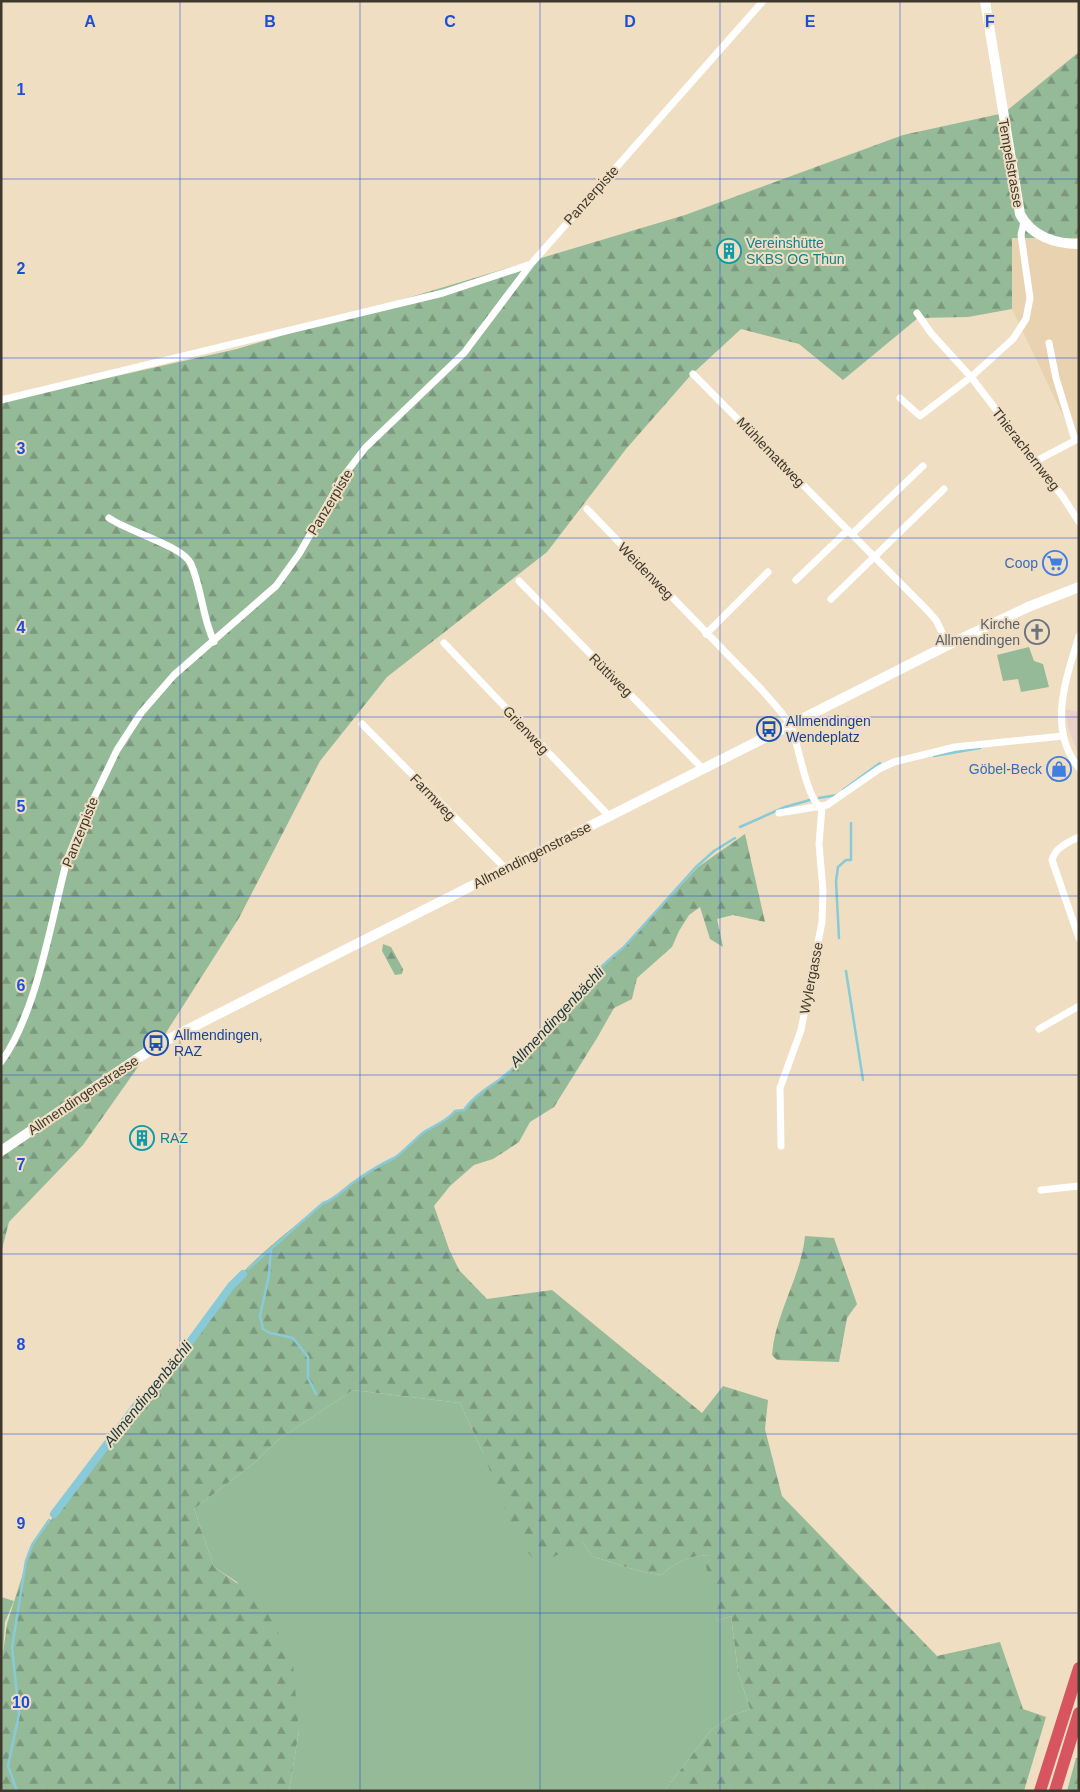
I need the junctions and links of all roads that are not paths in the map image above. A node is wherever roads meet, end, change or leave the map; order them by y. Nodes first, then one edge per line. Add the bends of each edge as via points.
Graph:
1 (763, 1) edge
2 (985, 1) edge
3 (1024, 222) junction
4 (1079, 244) edge
5 (531, 264) junction
6 (917, 313) dead end
7 (1049, 342) dead end
8 (693, 374) dead end
9 (971, 377) junction
10 (900, 398) dead end
11 (1, 400) edge
12 (1077, 440) edge
13 (1036, 461) junction
14 (923, 466) dead end
15 (944, 489) dead end
16 (587, 509) dead end
17 (109, 518) dead end
18 (1079, 522) edge
19 (850, 532) junction
20 (873, 557) junction
21 (768, 572) dead end
22 (796, 580) dead end
23 (519, 582) dead end
24 (1079, 587) edge
25 (832, 599) dead end
26 (706, 634) junction
27 (1079, 636) edge
28 (214, 642) junction
29 (444, 643) dead end
30 (948, 644) junction
31 (362, 724) dead end
32 (789, 724) junction
33 (1063, 736) junction
34 (1079, 768) edge
35 (703, 769) junction
36 (821, 806) junction
37 (779, 812) dead end
38 (609, 816) junction
39 (1079, 837) edge
40 (506, 869) junction
41 (1079, 938) edge
42 (1079, 1006) edge
43 (1039, 1029) dead end
44 (1, 1062) edge
45 (781, 1146) dead end
46 (1, 1151) edge
47 (1079, 1186) edge
48 (1041, 1190) dead end
49 (1079, 1668) edge
50 (1079, 1713) edge
51 (1040, 1791) edge
52 (1055, 1791) edge

1 - 5 street, Panzerpiste
2 - 3 street, Tempelstrasse via 1018,206
3 - 4 street, Tempelstrasse via 1042,236
3 - 9 street via 1021,235 1030,298 1026,319 1013,339
5 - 11 street via 443,293
5 - 28 street, Panzerpiste via 460,358 365,448 343,477 299,554 276,586
6 - 9 street, Thierachernweg
7 - 12 street via 1056,378
8 - 19 street, Mühlemattweg
9 - 10 street via 920,416
9 - 13 street, Thierachernweg
12 - 13 street
13 - 18 street, Thierachernweg
14 - 19 street
15 - 20 street
16 - 26 street, Weidenweg
17 - 28 street via 179,551 191,562 207,628
19 - 20 street, Mühlemattweg
19 - 22 street
20 - 25 street
20 - 30 street, Mühlemattweg via 932,615
21 - 26 street
23 - 35 street, Rüttiweg
24 - 30 street, Allmendingenstrasse
26 - 32 street, Weidenweg via 765,694
27 - 33 street via 1062,702
28 - 44 street, Panzerpiste via 174,675 152,701 126,735 108,770 74,841 31,998
29 - 38 street, Grienweg
30 - 32 street, Allmendingenstrasse
31 - 40 street, Farmweg
32 - 35 street, Allmendingenstrasse
32 - 36 street via 812,795
33 - 34 street via 1068,752
33 - 36 street via 955,747 894,762 832,803
35 - 38 street, Allmendingenstrasse
36 - 37 street
36 - 45 street, Wylergasse via 822,922 801,1030 780,1088
38 - 40 street, Allmendingenstrasse
39 - 41 street via 1062,846 1052,860
40 - 46 street, Allmendingenstrasse via 159,1044
42 - 43 street
47 - 48 street
49 - 51 highway
50 - 52 highway

